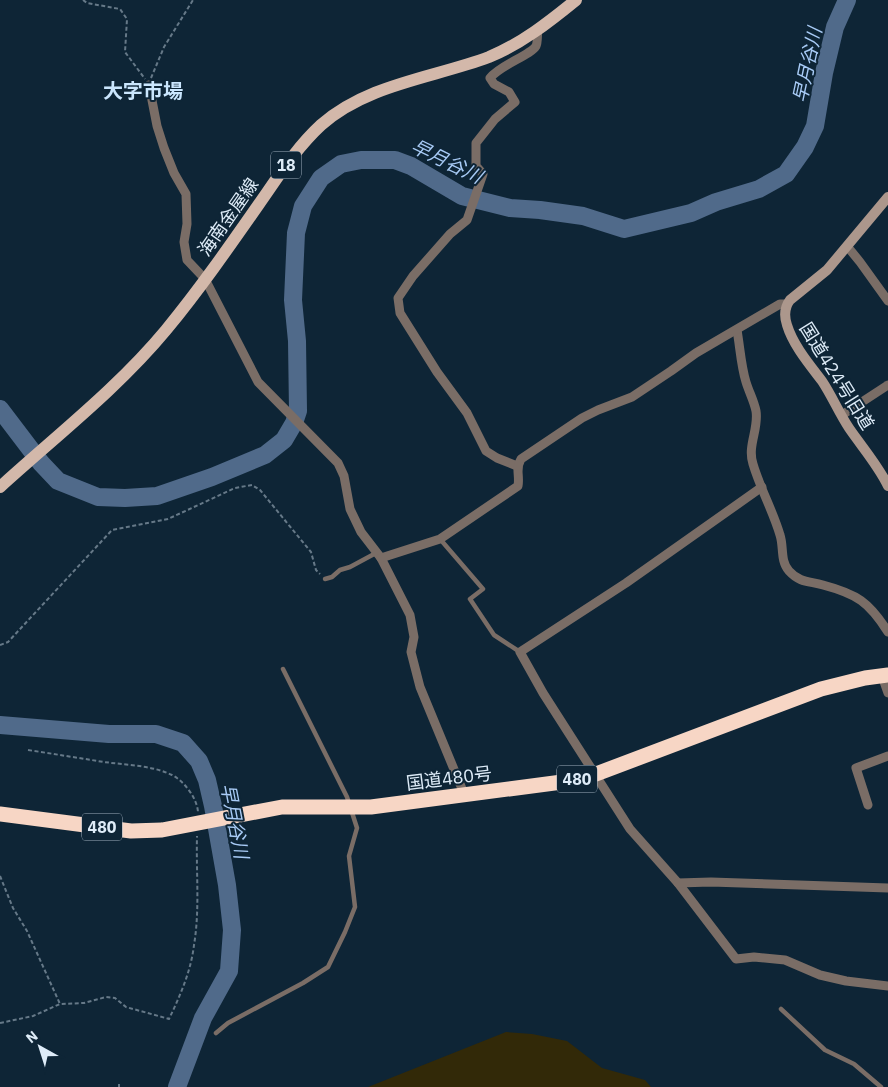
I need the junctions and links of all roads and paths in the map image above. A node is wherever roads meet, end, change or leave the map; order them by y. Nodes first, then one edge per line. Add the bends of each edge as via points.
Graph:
1 (84, 0) edge
2 (193, 0) edge
3 (576, 0) edge
4 (538, 30) junction
5 (149, 85) junction
6 (888, 196) edge
7 (847, 246) junction
8 (205, 279) junction
9 (888, 301) edge
10 (786, 304) junction
11 (737, 330) junction
12 (888, 385) edge
13 (842, 415) junction
14 (517, 466) junction
15 (888, 486) edge
16 (0, 487) edge
17 (762, 487) junction
18 (440, 539) junction
19 (379, 555) junction
20 (325, 579) joint
21 (888, 632) edge
22 (0, 645) edge
23 (520, 652) junction
24 (283, 669) dead end
25 (885, 675) edge
26 (888, 693) edge
27 (28, 750) dead end
28 (888, 756) edge
29 (596, 774) junction
30 (465, 796) junction
31 (868, 805) dead end
32 (351, 807) junction
33 (0, 814) edge
34 (200, 822) junction
35 (0, 876) edge
36 (678, 884) junction
37 (888, 888) edge
38 (888, 986) edge
39 (60, 1004) junction
40 (780, 1009) dead end
41 (0, 1023) edge
42 (216, 1033) dead end
43 (881, 1087) edge

1 - 5 path via 120,9 127,19 125,52
2 - 5 path via 164,47
3 - 4 main road, 海南金屋線 / 18
4 - 8 main road, 海南金屋線 / 18 via 491,56 374,94 337,112 294,155
4 - 14 street via 536,46 495,71 490,78 509,92 515,102 495,119 476,143 476,166 483,174 467,220 412,276 398,298 400,313 467,413 486,451
5 - 8 street via 162,141 186,194 184,242 187,260
6 - 7 street
7 - 9 street
7 - 10 street via 827,270
8 - 16 main road, 海南金屋線 / 18 via 148,351
8 - 19 street via 258,382 338,463 344,476 350,509 361,532
10 - 11 street via 780,304
10 - 13 street, 国道424号旧道 via 787,328
11 - 14 street via 696,353 632,397 582,418 521,459
11 - 17 street via 746,383 756,413 752,463
12 - 13 street
13 - 15 street, 国道424号旧道
14 - 18 street via 518,486
17 - 21 street via 781,536 783,562 789,571 804,582 846,592 866,602
17 - 23 street via 634,578
18 - 19 street
18 - 23 lane via 483,589 470,599 494,635
19 - 20 lane
19 - 30 street via 410,615 414,637 411,652 420,687
20 - 22 path via 316,570 311,552 260,490 252,485 235,488 168,519 112,530 8,642
23 - 29 street via 543,694
24 - 32 lane
25 - 26 street
25 - 29 highway, 国道480号 / 480 via 821,689
27 - 34 path via 167,773 183,784 194,799
28 - 31 street via 856,768
29 - 30 highway, 国道480号 / 480
29 - 36 street via 630,829
30 - 32 highway, 国道480号 / 480
32 - 34 highway, 国道480号 / 480 via 282,807
32 - 42 lane via 358,828 349,856 355,907 328,967
33 - 34 highway, 国道480号 / 480 via 131,831 162,830
34 - 39 path via 194,947 169,1019 126,1007 116,998 109,997 78,1004
35 - 39 path
36 - 37 street via 711,882
36 - 38 street via 736,959 784,960 820,975
39 - 41 path via 38,1014
40 - 43 lane via 825,1050 854,1064

